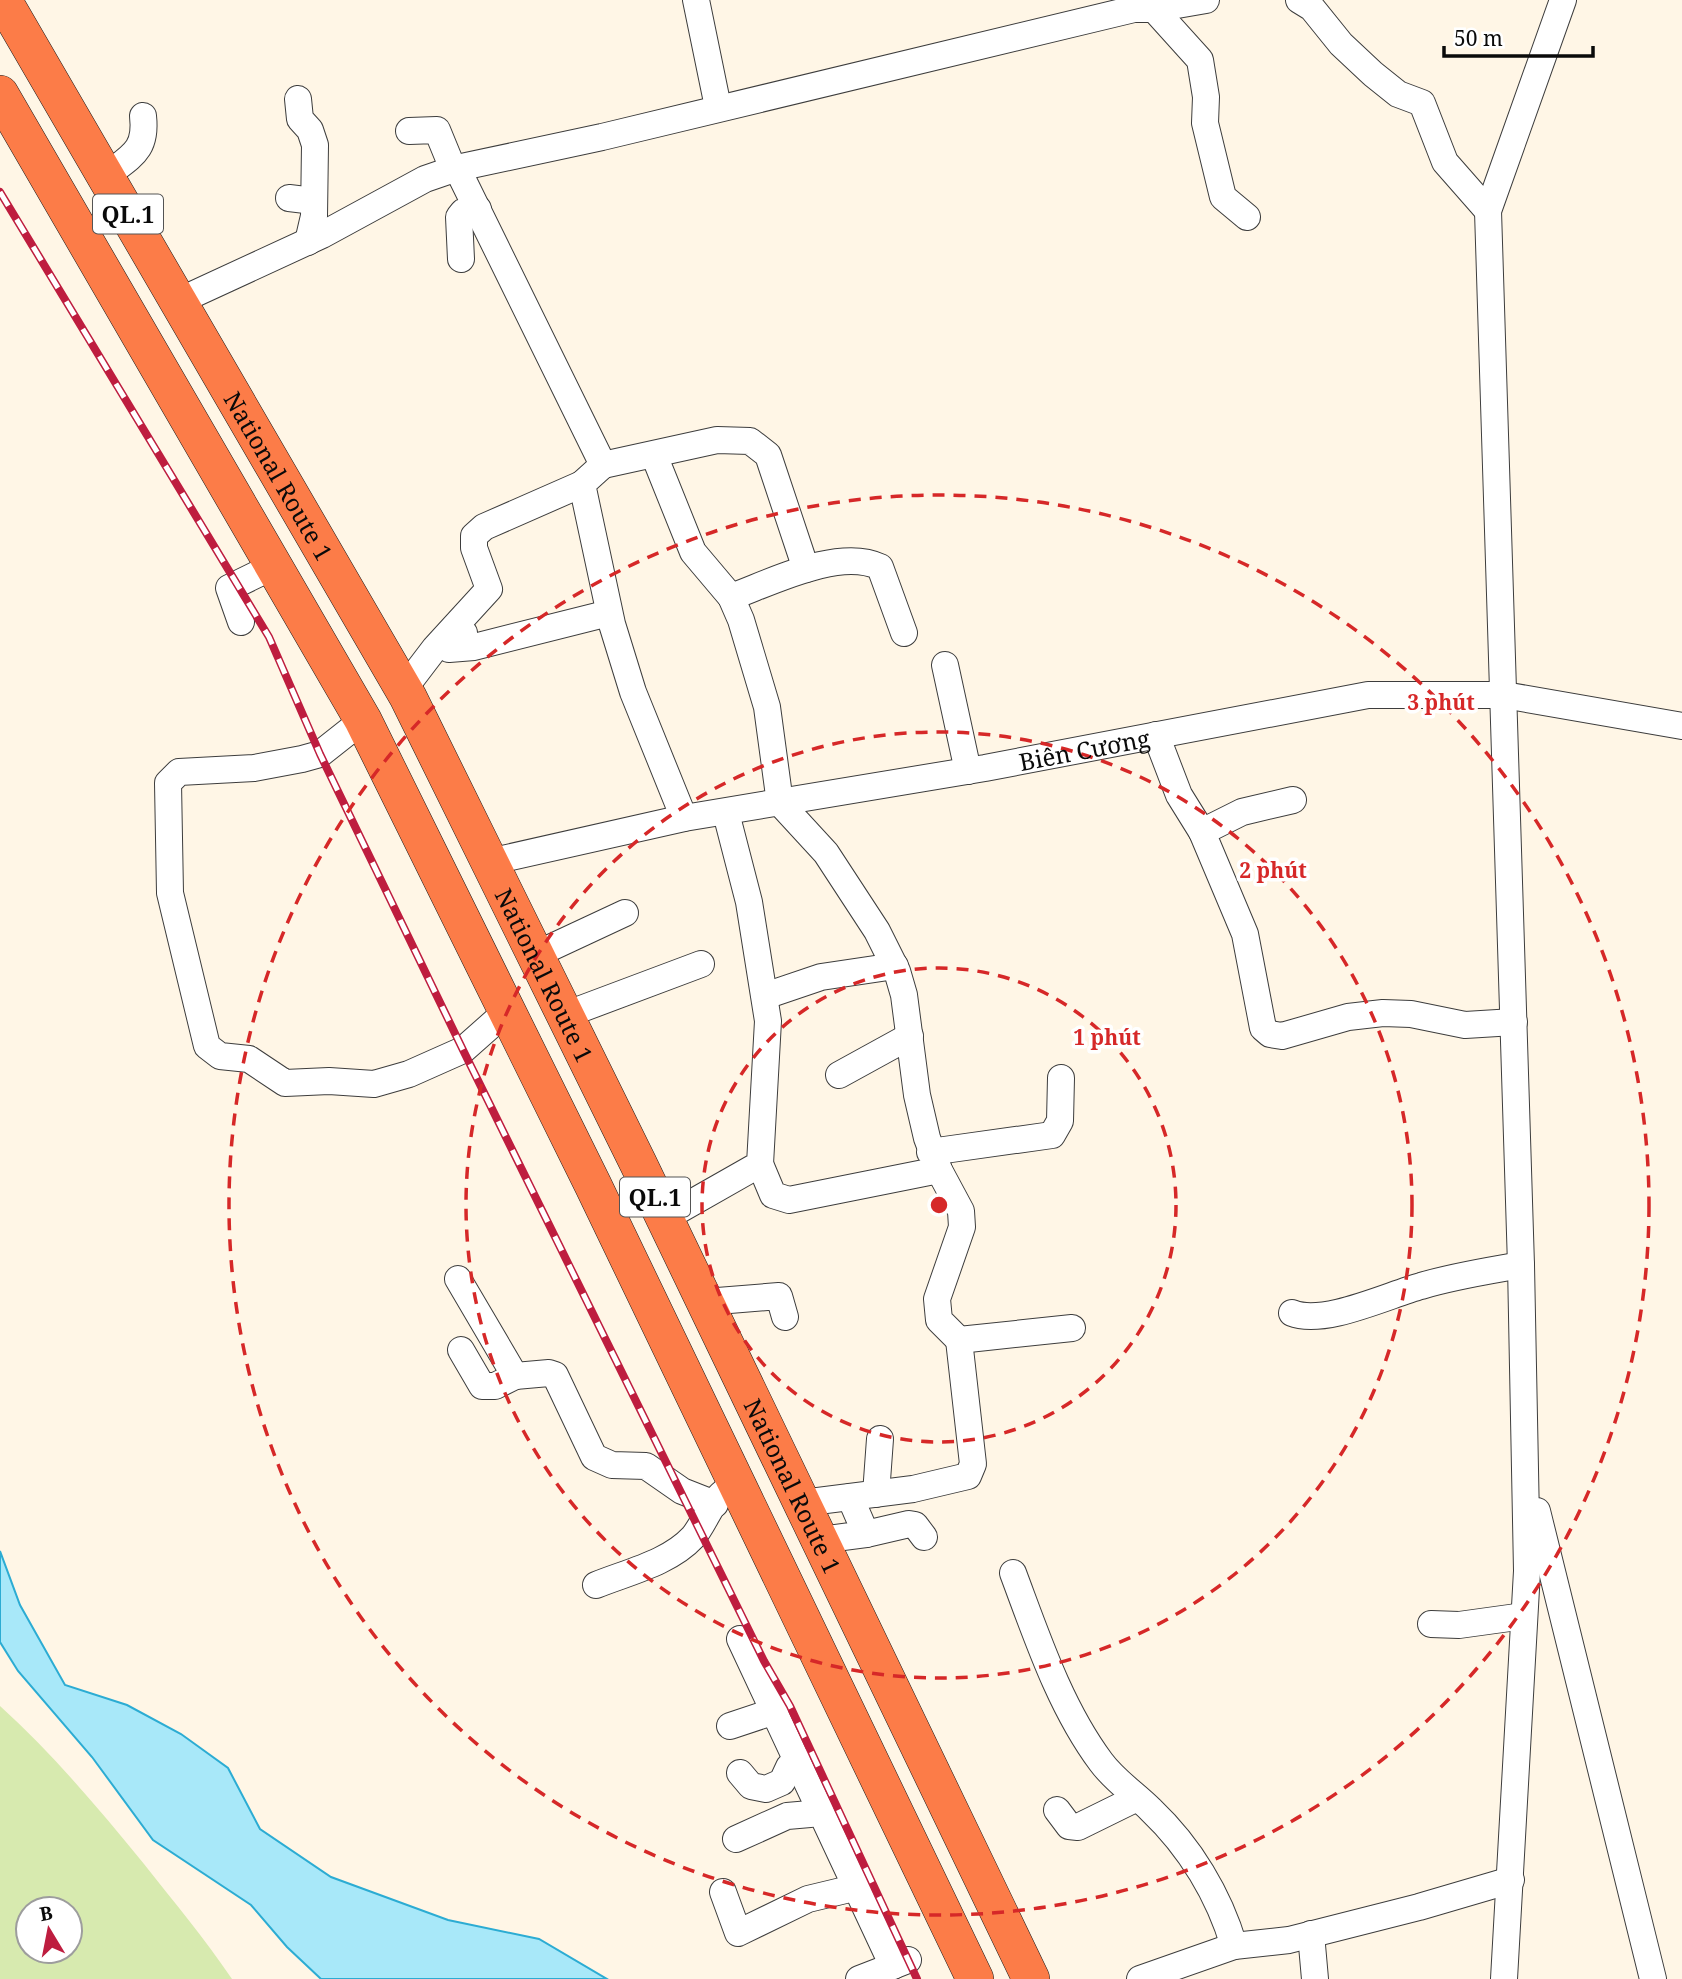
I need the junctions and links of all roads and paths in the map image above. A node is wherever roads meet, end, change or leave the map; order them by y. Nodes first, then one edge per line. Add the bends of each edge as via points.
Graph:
1 (3, 0) edge
2 (696, 0) edge
3 (1206, 0) edge
4 (1299, 0) edge
5 (1563, 0) edge
6 (1143, 6) edge
7 (0, 94) edge
8 (298, 99) dead end
9 (718, 107) junction
10 (143, 116) dead end
11 (409, 131) dead end
12 (455, 168) junction
13 (106, 176) junction
14 (478, 209) junction
15 (1488, 211) junction
16 (1247, 218) dead end
17 (308, 242) junction
18 (461, 259) dead end
19 (179, 301) junction
20 (253, 429) junction
21 (211, 455) junction
22 (654, 455) junction
23 (603, 465) junction
24 (582, 484) junction
25 (274, 566) junction
26 (806, 569) junction
27 (731, 597) junction
28 (491, 603) dead end
29 (609, 613) junction
30 (241, 622) dead end
31 (904, 633) dead end
32 (945, 665) dead end
33 (404, 690) junction
34 (1504, 695) junction
35 (363, 720) junction
36 (1682, 726) edge
37 (1156, 736) junction
38 (968, 771) junction
39 (1293, 800) dead end
40 (780, 803) junction
41 (726, 813) junction
42 (684, 818) junction
43 (1202, 832) junction
44 (489, 862) junction
45 (625, 913) dead end
46 (535, 955) junction
47 (701, 964) dead end
48 (895, 966) junction
49 (765, 996) junction
50 (507, 1011) junction
51 (565, 1015) junction
52 (1514, 1022) junction
53 (910, 1036) junction
54 (839, 1076) dead end
55 (1061, 1078) dead end
56 (935, 1161) junction
57 (760, 1164) junction
58 (665, 1218) junction
59 (1521, 1265) junction
60 (458, 1279) dead end
61 (705, 1302) junction
62 (1292, 1313) dead end
63 (785, 1317) dead end
64 (1072, 1328) dead end
65 (959, 1340) junction
66 (461, 1350) dead end
67 (515, 1376) junction
68 (880, 1439) dead end
69 (1525, 1462) junction
70 (725, 1492) junction
71 (863, 1496) junction
72 (802, 1503) junction
73 (866, 1534) junction
74 (924, 1537) dead end
75 (820, 1540) junction
76 (1013, 1573) dead end
77 (596, 1586) dead end
78 (1524, 1616) junction
79 (1432, 1624) dead end
80 (740, 1639) dead end
81 (775, 1711) junction
82 (730, 1726) dead end
83 (797, 1759) junction
84 (740, 1773) dead end
85 (1137, 1798) junction
86 (820, 1809) junction
87 (1057, 1810) dead end
88 (736, 1839) dead end
89 (1511, 1880) junction
90 (858, 1887) junction
91 (723, 1892) dead end
92 (1311, 1934) junction
93 (1234, 1946) junction
94 (859, 1979) edge
95 (975, 1979) edge
96 (1031, 1979) edge
97 (1140, 1979) edge
98 (1315, 1979) edge
99 (1504, 1979) edge
100 (1653, 1979) edge

1 - 13 highway, National Route 1 / QL.1
2 - 9 street
3 - 6 street
4 - 15 street via 1312,8 1340,44 1373,74 1398,94 1422,103 1444,162
5 - 15 street
6 - 9 street
6 - 16 street via 1200,60 1205,123 1223,197
7 - 21 highway, National Route 1 / QL.1
8 - 17 street via 300,119 315,145 302,200
9 - 12 street
10 - 13 street via 144,140
11 - 12 street via 437,130
12 - 14 street
12 - 17 street via 394,194
13 - 19 highway, National Route 1 / QL.1
14 - 18 street via 459,217
14 - 23 street
15 - 34 street
17 - 19 street
19 - 20 highway, National Route 1 / QL.1
20 - 21 highway
20 - 33 highway, National Route 1 / QL.1
21 - 25 highway, National Route 1 / QL.1
22 - 23 street
22 - 26 street via 717,440 750,441 761,448 773,467
22 - 27 street via 693,552
23 - 24 street
24 - 29 street
24 - 33 street via 484,527 474,536 489,589
25 - 30 street via 229,588
25 - 35 highway, National Route 1 / QL.1
26 - 27 street
26 - 31 street via 855,561 880,567
27 - 40 street via 761,681
28 - 29 street via 449,649 474,647
29 - 42 street via 633,692
32 - 38 street
33 - 44 highway, National Route 1 / QL.1
34 - 36 street, Biên Cương
34 - 37 street, Biên Cương via 1368,695
34 - 52 street
35 - 50 highway, National Route 1 / QL.1
35 - 50 street via 320,754 254,768 179,772 168,783 170,893 207,1046 220,1056 249,1059 285,1083 373,1084 463,1050
37 - 38 street, Biên Cương
37 - 43 street via 1179,795
38 - 40 street, Biên Cương
39 - 43 street via 1242,812
40 - 41 street, Biên Cương
40 - 48 street via 826,853
41 - 42 street, Biên Cương
41 - 49 street via 749,902
42 - 44 street, Biên Cương
43 - 52 street via 1245,934 1258,1014 1270,1034 1282,1036 1348,1017 1383,1013 1465,1025
44 - 46 highway, National Route 1 / QL.1
45 - 46 street
46 - 51 highway, National Route 1 / QL.1
47 - 51 street
48 - 49 street via 821,977
48 - 53 street
49 - 57 street via 767,1057
50 - 70 highway, National Route 1 / QL.1
51 - 58 highway, National Route 1 / QL.1
52 - 59 street
53 - 54 street
53 - 56 street via 917,1095
55 - 56 street via 1060,1121 1052,1135
56 - 57 street via 789,1200 774,1195
56 - 65 street via 958,1202 962,1221 937,1299 943,1328
57 - 58 street
58 - 61 highway, National Route 1 / QL.1
59 - 62 street via 1421,1286 1353,1308 1304,1318
59 - 69 street
60 - 67 street
61 - 63 street via 779,1296
61 - 72 highway, National Route 1 / QL.1
64 - 65 street
65 - 71 street via 973,1471 950,1483
66 - 67 street via 482,1386 495,1386
67 - 70 street via 555,1375 594,1457 612,1465 646,1466 682,1491
68 - 71 street
69 - 78 street
69 - 100 street
70 - 77 street via 682,1548
70 - 95 highway, National Route 1 / QL.1
71 - 72 street
71 - 73 street
72 - 75 highway, National Route 1 / QL.1
73 - 74 street via 909,1524
73 - 75 street
75 - 96 highway, National Route 1 / QL.1
76 - 85 street via 1044,1655 1077,1722 1101,1763
78 - 79 street
78 - 89 street
80 - 81 street
81 - 82 street
81 - 83 street
83 - 84 street via 782,1782 766,1788 751,1786
83 - 86 street
85 - 87 street via 1078,1827 1069,1826
85 - 93 street via 1186,1847
86 - 88 street via 787,1816
86 - 90 street
89 - 92 street
89 - 99 street
90 - 91 street via 808,1899 738,1933
90 - 94 street via 901,1963
92 - 93 street
92 - 98 street
93 - 97 street

